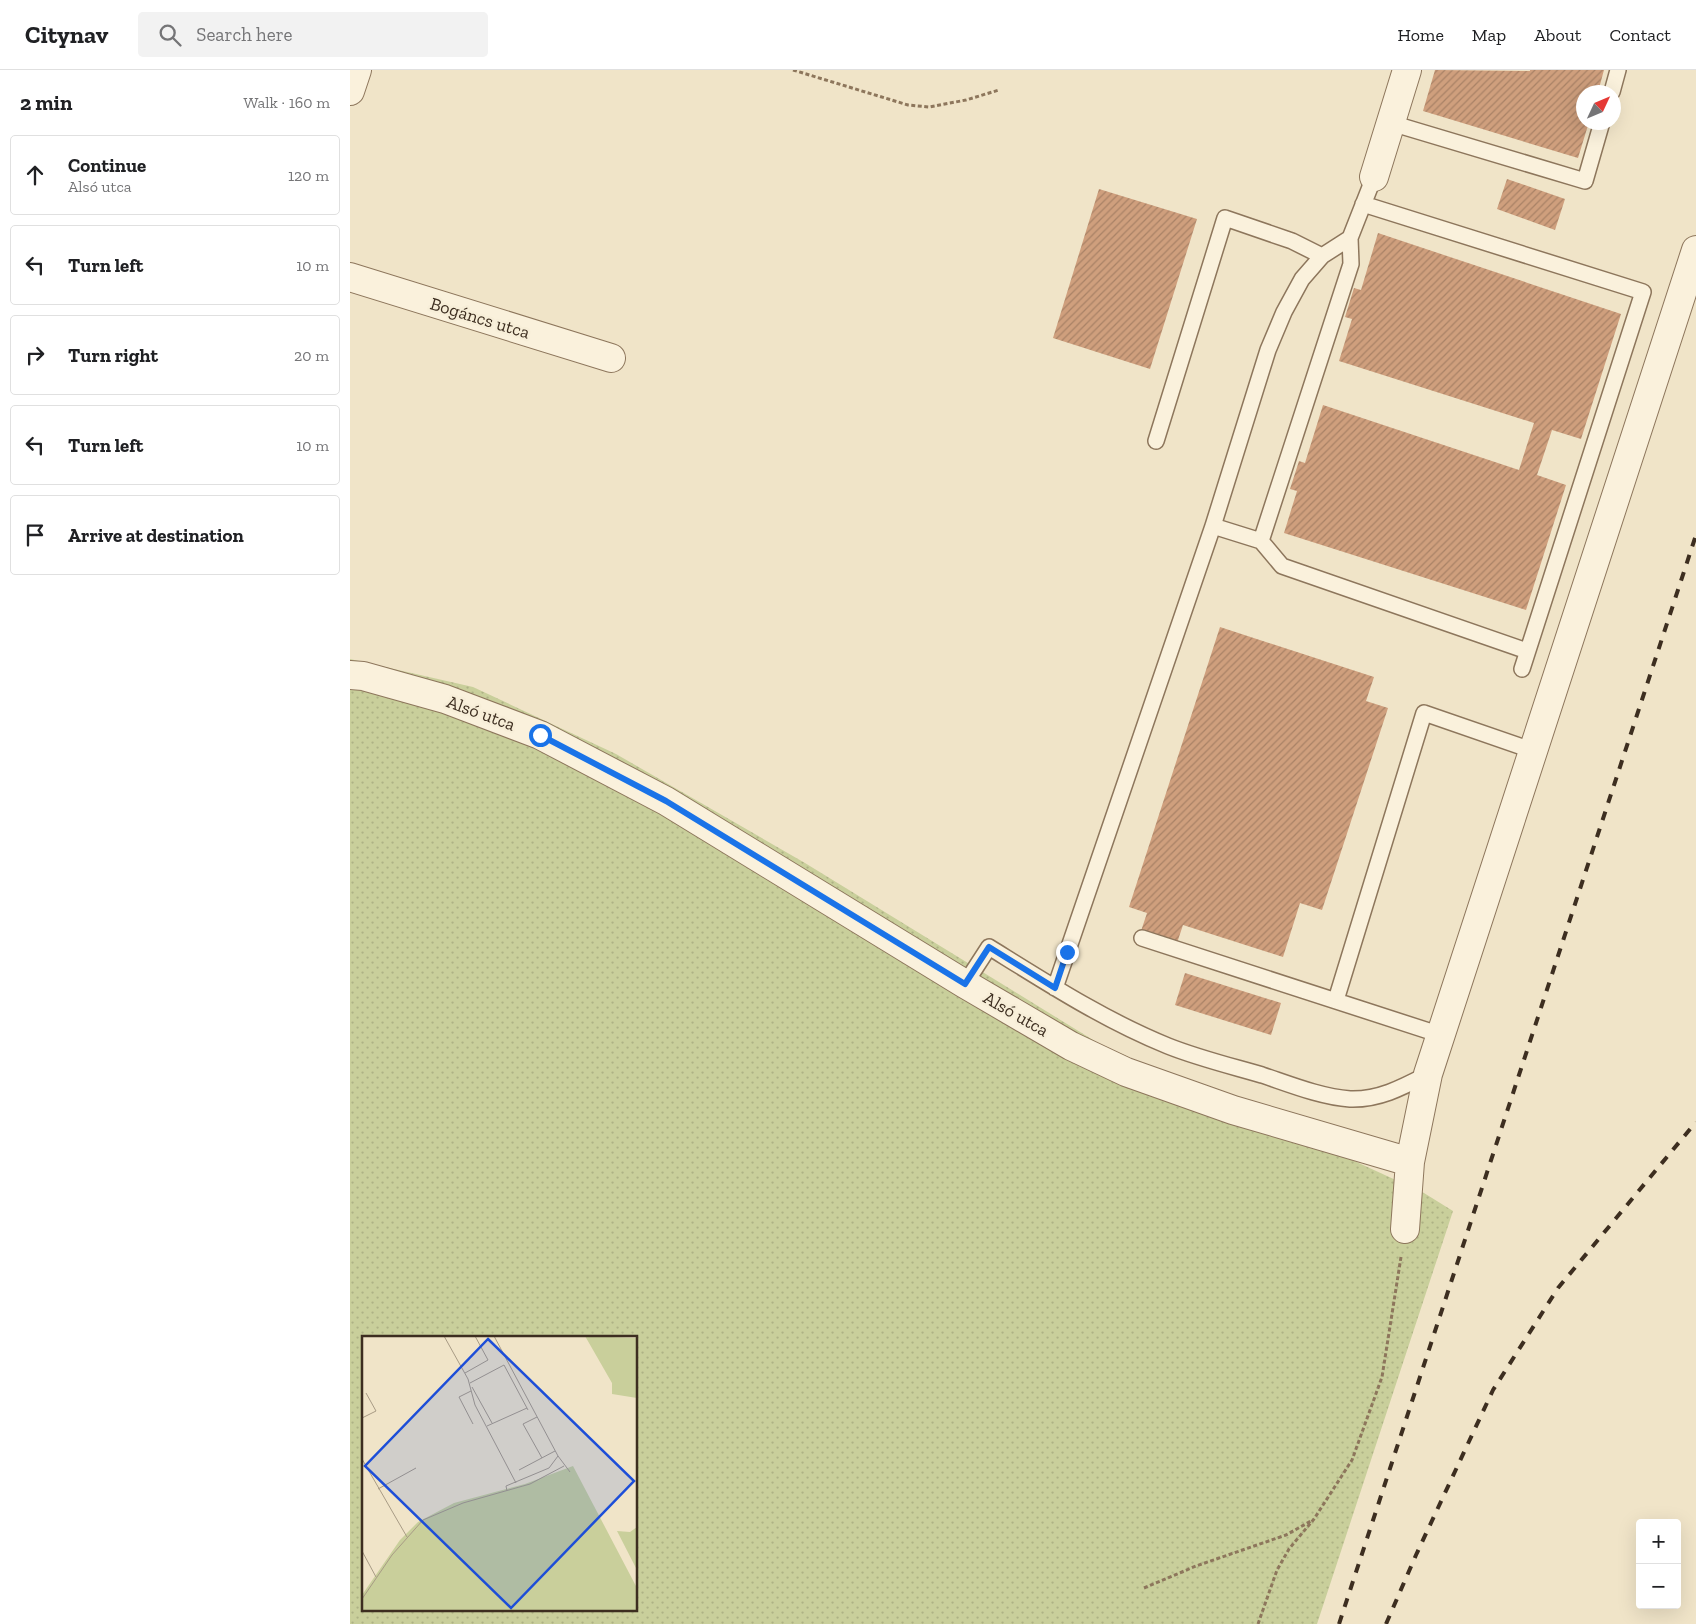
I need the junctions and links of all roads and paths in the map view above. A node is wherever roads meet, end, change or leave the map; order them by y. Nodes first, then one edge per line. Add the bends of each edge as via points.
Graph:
1 (357, 70) edge
2 (792, 70) edge
3 (1407, 70) edge
4 (1618, 70) edge
5 (1614, 85) edge
6 (998, 90) dead end
7 (350, 91) edge
8 (1391, 122) junction
9 (1600, 130) edge
10 (1374, 177) joint
11 (1363, 204) junction
12 (1350, 238) junction
13 (1696, 250) edge
14 (1322, 256) junction
15 (350, 277) edge
16 (611, 358) dead end
17 (1156, 440) dead end
18 (1213, 526) junction
19 (1261, 541) junction
20 (1527, 651) junction
21 (1522, 670) dead end
22 (350, 675) edge
23 (1534, 751) junction
24 (1142, 938) dead end
25 (965, 984) junction
26 (1055, 988) junction
27 (1336, 1000) junction
28 (1441, 1035) junction
29 (1428, 1074) junction
30 (1410, 1162) junction
31 (1405, 1229) joint
32 (1314, 1519) junction
33 (1144, 1588) dead end
34 (1258, 1624) edge

1 - 7 street
2 - 6 path via 922,107 966,100
3 - 8 street
4 - 5 lane
8 - 9 lane via 1585,181
8 - 10 street
10 - 11 lane
11 - 12 lane
11 - 20 lane via 1643,292
12 - 14 lane
12 - 19 lane via 1351,264
13 - 23 street
14 - 17 lane via 1292,241 1225,218
14 - 18 lane via 1302,279 1268,350
15 - 16 street, Bogáncs utca
18 - 19 lane
18 - 26 lane
19 - 20 lane via 1282,566
20 - 21 lane
22 - 25 street, Alsó utca via 445,699 540,735 666,801
23 - 27 lane via 1424,713
23 - 28 street
24 - 27 lane
25 - 26 lane via 989,947
25 - 30 street, Alsó utca via 1071,1046 1126,1072 1233,1110
26 - 29 lane via 1123,1026 1170,1047 1316,1092 1350,1098 1376,1097
27 - 28 lane
28 - 29 street
29 - 30 street
30 - 31 street
31 - 32 path via 1382,1376 1352,1460
32 - 33 path via 1286,1535
32 - 34 path via 1289,1549 1277,1570

